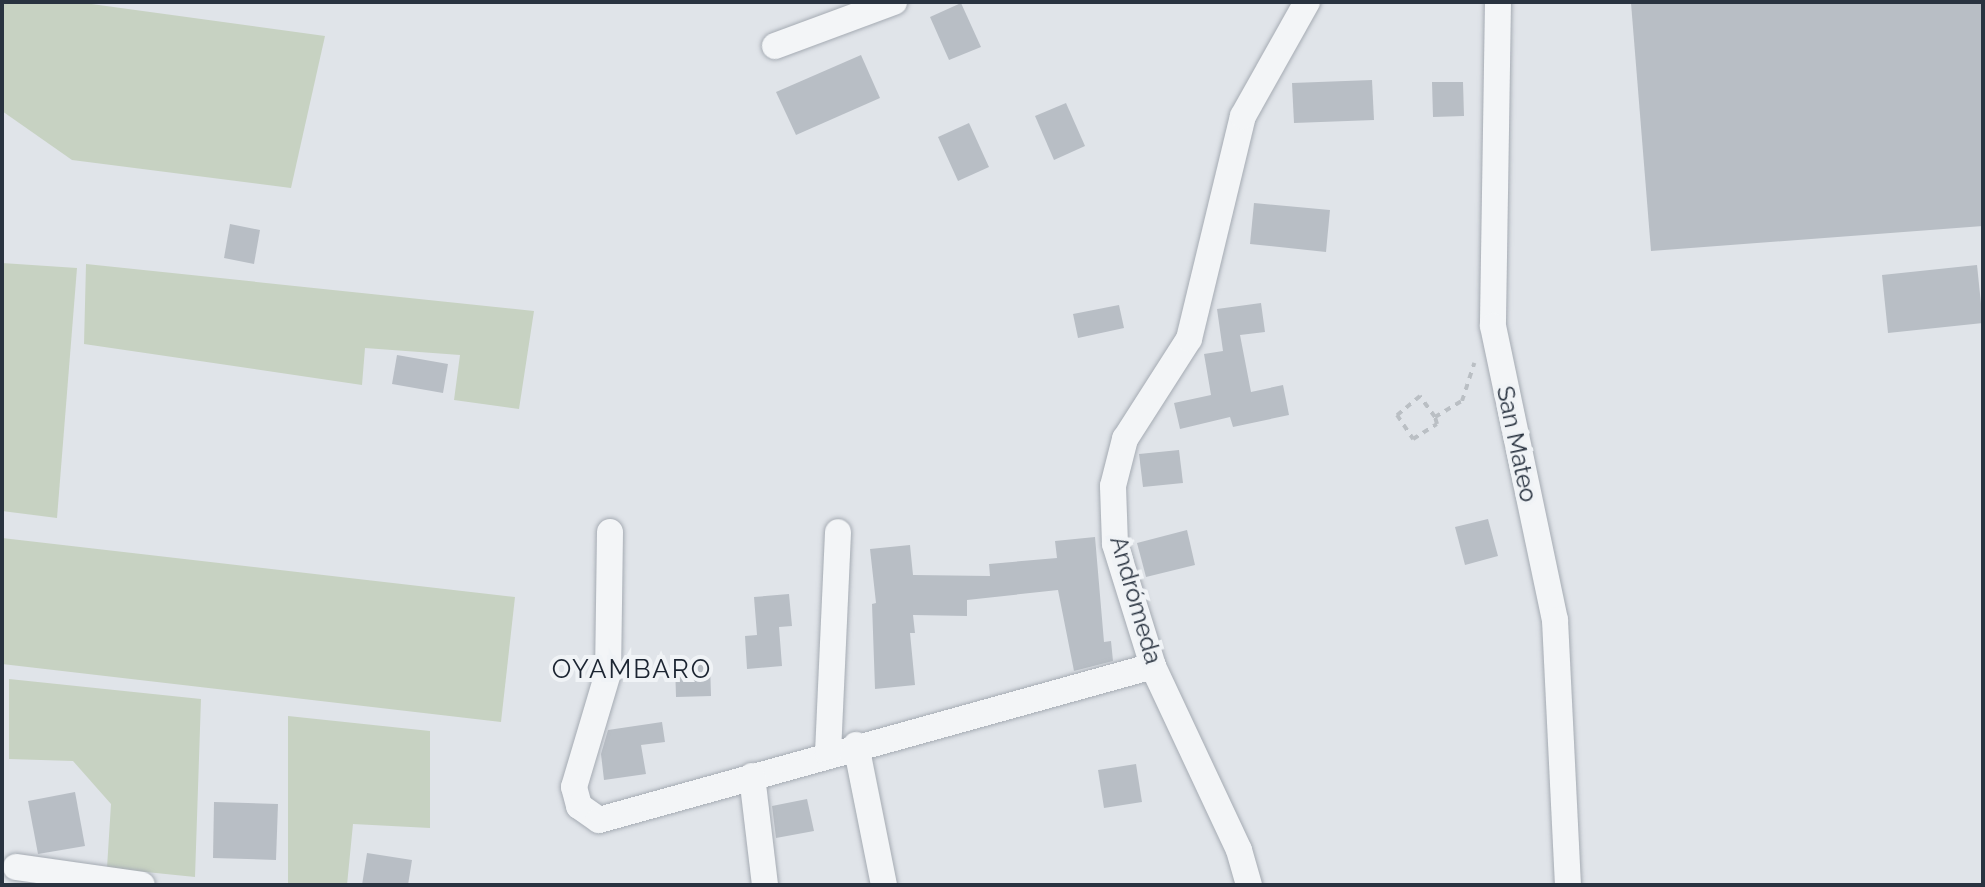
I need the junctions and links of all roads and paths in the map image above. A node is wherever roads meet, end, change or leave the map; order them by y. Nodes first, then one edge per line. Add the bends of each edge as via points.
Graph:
1 (894, 2) edge
2 (1307, 2) edge
3 (1498, 2) edge
4 (775, 46) dead end
5 (1493, 332) junction
6 (1435, 417) junction
7 (610, 532) dead end
8 (838, 532) dead end
9 (1153, 666) junction
10 (856, 745) junction
11 (828, 753) junction
12 (752, 776) junction
13 (10, 872) edge
14 (142, 885) edge
15 (765, 885) edge
16 (884, 885) edge
17 (1249, 885) edge
18 (1568, 885) edge

1 - 4 street
2 - 9 street, Andrómeda via 1243,116 1189,339 1125,439 1113,486 1115,544
3 - 5 street, San Mateo
5 - 6 path via 1476,349 1462,401
5 - 18 street, San Mateo via 1555,620
6 - 6 path via 1437,424 1413,439 1397,415 1420,396
7 - 12 street via 608,673 574,787 579,806 599,820
8 - 11 street
9 - 10 street
9 - 17 street, Andrómeda via 1239,850
10 - 11 street
10 - 16 street
11 - 12 street
12 - 15 street
13 - 14 street

